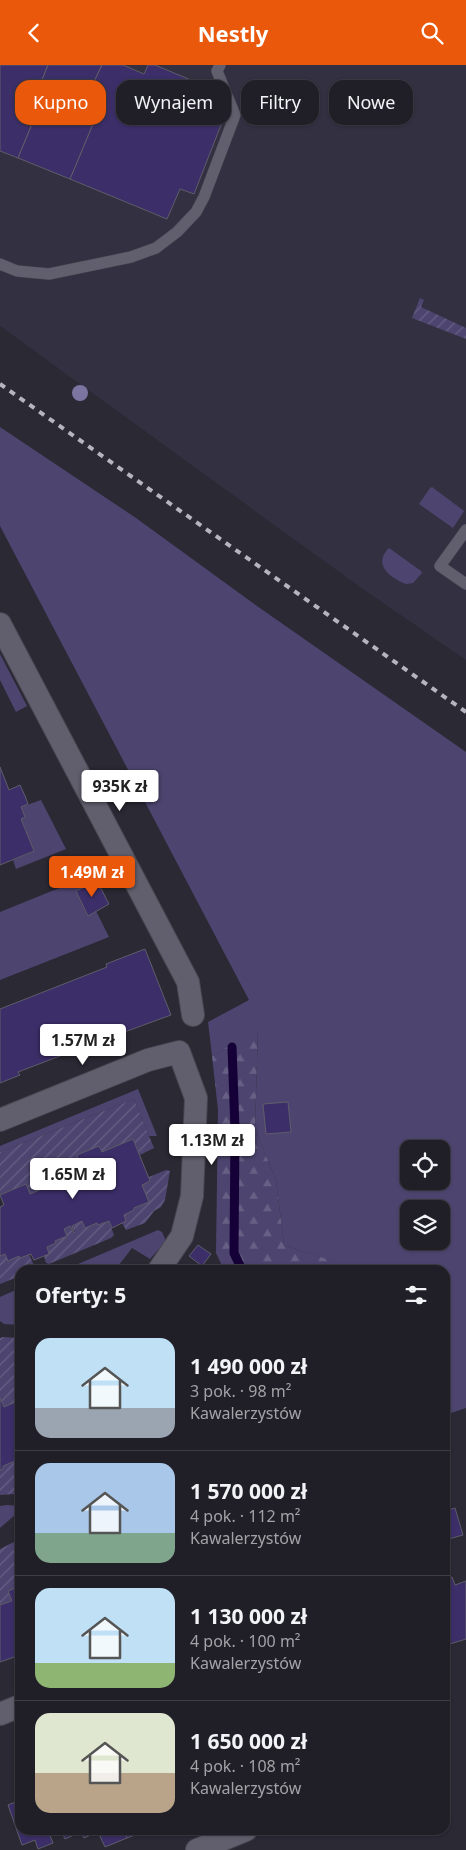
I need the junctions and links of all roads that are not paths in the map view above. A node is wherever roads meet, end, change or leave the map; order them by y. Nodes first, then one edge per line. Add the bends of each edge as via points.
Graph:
1 (220, 65) edge
2 (0, 264) edge
3 (466, 530) edge
4 (466, 584) edge
5 (0, 624) edge
6 (193, 1015) dead end
7 (0, 1120) edge
8 (162, 1265) edge
9 (15, 1708) edge
10 (0, 1714) edge
11 (234, 1835) edge
12 (199, 1850) edge

1 - 2 lane via 217,71 235,115 204,197 196,212 177,232 156,248 131,257 49,274 18,271
3 - 4 lane via 440,566
5 - 6 street via 188,982
7 - 8 street via 148,1060 179,1052 196,1098 192,1196 182,1236
9 - 10 street
11 - 12 street

